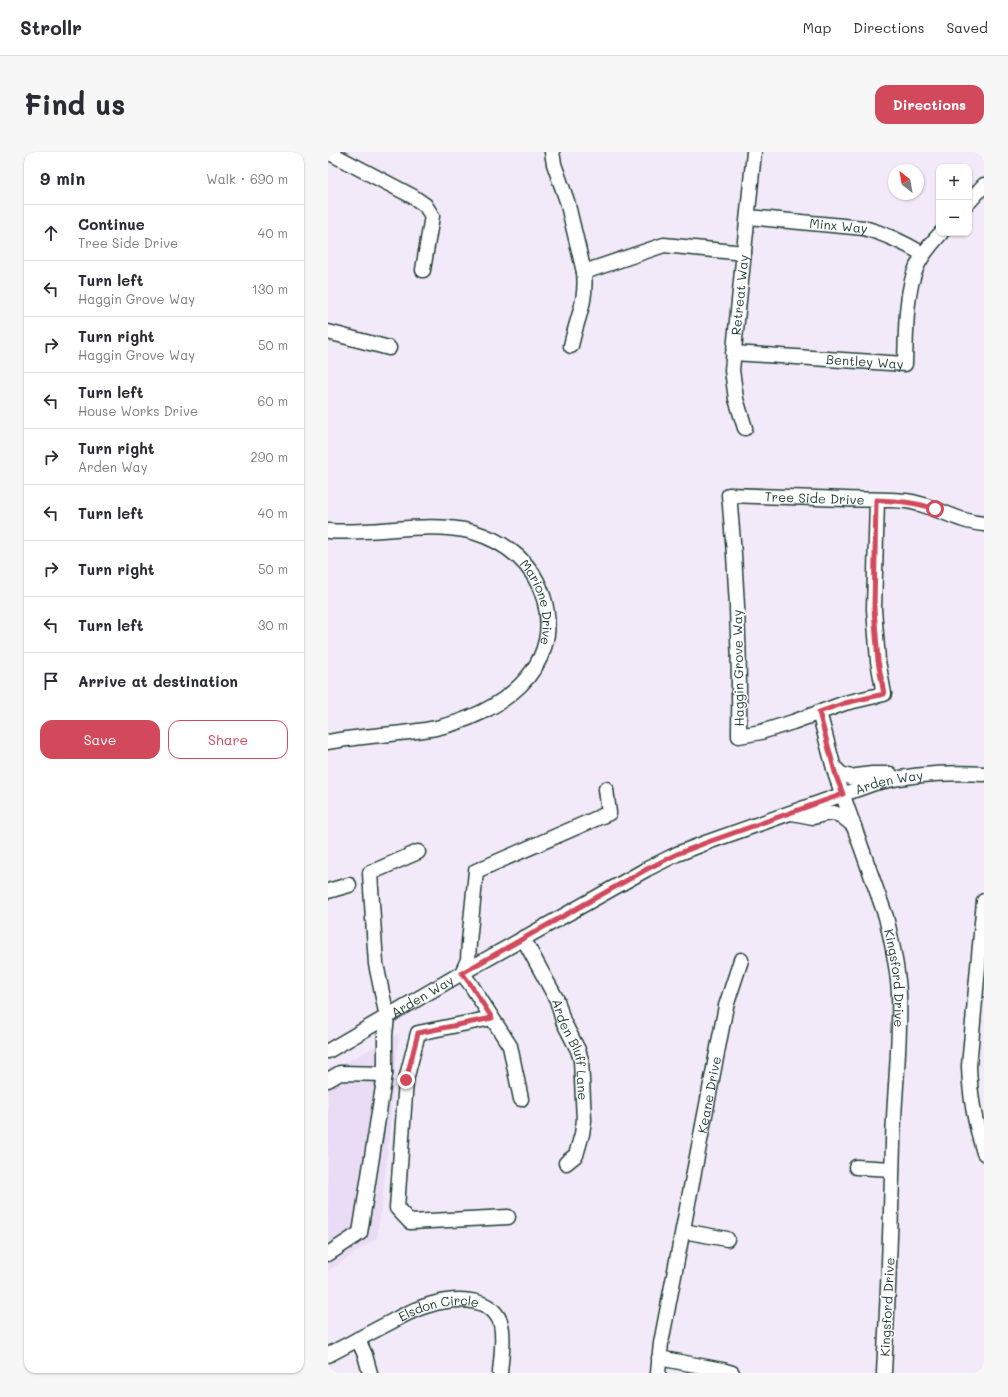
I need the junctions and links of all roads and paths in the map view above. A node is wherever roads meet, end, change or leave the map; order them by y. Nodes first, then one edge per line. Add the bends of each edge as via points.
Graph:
1 (328, 152) edge
2 (552, 152) edge
3 (754, 152) edge
4 (984, 185) edge
5 (971, 200) edge
6 (748, 216) junction
7 (938, 236) edge
8 (744, 252) junction
9 (923, 254) junction
10 (423, 270) dead end
11 (584, 272) junction
12 (328, 332) edge
13 (571, 346) dead end
14 (389, 348) dead end
15 (733, 353) junction
16 (745, 428) dead end
17 (729, 495) joint
18 (876, 500) junction
19 (984, 524) edge
20 (328, 531) edge
21 (819, 712) junction
22 (328, 742) edge
23 (834, 767) junction
24 (984, 774) edge
25 (908, 776) junction
26 (606, 789) dead end
27 (843, 794) junction
28 (792, 812) junction
29 (855, 828) junction
30 (418, 852) dead end
31 (349, 885) dead end
32 (328, 891) edge
33 (984, 901) edge
34 (523, 938) junction
35 (741, 960) dead end
36 (462, 973) junction
37 (386, 1017) junction
38 (492, 1018) junction
39 (328, 1051) edge
40 (385, 1074) junction
41 (328, 1080) edge
42 (521, 1099) dead end
43 (980, 1124) edge
44 (984, 1153) edge
45 (566, 1163) dead end
46 (856, 1167) dead end
47 (892, 1169) junction
48 (508, 1217) dead end
49 (683, 1231) junction
50 (727, 1239) dead end
51 (328, 1254) edge
52 (358, 1339) junction
53 (328, 1355) edge
54 (659, 1358) junction
55 (370, 1373) edge
56 (500, 1373) edge
57 (658, 1373) edge
58 (732, 1373) edge
59 (884, 1373) edge

1 - 10 street via 425,205 432,216
2 - 11 street
3 - 6 street
4 - 5 street
6 - 8 street
6 - 9 street, Minx Way via 864,228 896,239
7 - 9 street, Bentley Way
8 - 11 street, Retreat Way via 664,245
8 - 15 street, Retreat Way
9 - 15 street, Bentley Way via 912,282 908,305 905,364
11 - 13 street via 585,295
12 - 14 street
15 - 16 street, Retreat Way via 734,392
17 - 18 street, Tree Side Drive
17 - 21 street, Haggin Grove Way via 740,668 739,736 761,732
18 - 19 street, Tree Side Drive via 921,504 964,521
18 - 21 street, Haggin Grove Way via 874,609 878,661 884,694
20 - 22 street, Marione Drive via 441,528 457,529 487,537 508,548 531,570 542,591 547,622 542,652 532,673 510,696 496,704 477,714 437,728
21 - 23 street, Kingsford Drive
23 - 25 street via 841,774 850,777 872,774
23 - 27 street, Kingsford Drive
24 - 25 street, Arden Way via 941,772
25 - 27 street, Arden Way via 875,783
26 - 36 street via 609,813 476,871 468,960
27 - 28 street, Arden Way
27 - 29 street, Kingsford Drive
28 - 29 street via 813,817 834,813 842,816
28 - 34 street, Arden Way via 677,854
29 - 47 street, Kingsford Drive via 886,916 897,974 899,1021
30 - 37 street via 370,872 376,964
31 - 32 street
33 - 43 street via 969,1066 971,1099
34 - 36 street, Arden Way
34 - 45 street, Arden Bluff Lane via 557,1000 563,1021 581,1060 584,1120 582,1134 576,1155
35 - 49 street, Keane Drive via 726,1006
36 - 37 street, Arden Way
36 - 38 street
37 - 39 street, Arden Way
37 - 40 street
38 - 42 street via 510,1046
38 - 48 street via 418,1033 406,1080 397,1208 410,1222
40 - 41 street via 340,1073
40 - 51 street via 360,1233
43 - 44 street
46 - 47 street
47 - 59 street, Kingsford Drive
49 - 50 street
49 - 54 street, Keane Drive
52 - 53 street, Elsdon Circle
52 - 55 street
52 - 56 street, Elsdon Circle via 429,1305 452,1301 475,1302 488,1307 500,1322
54 - 57 street, Keane Drive
54 - 58 street

